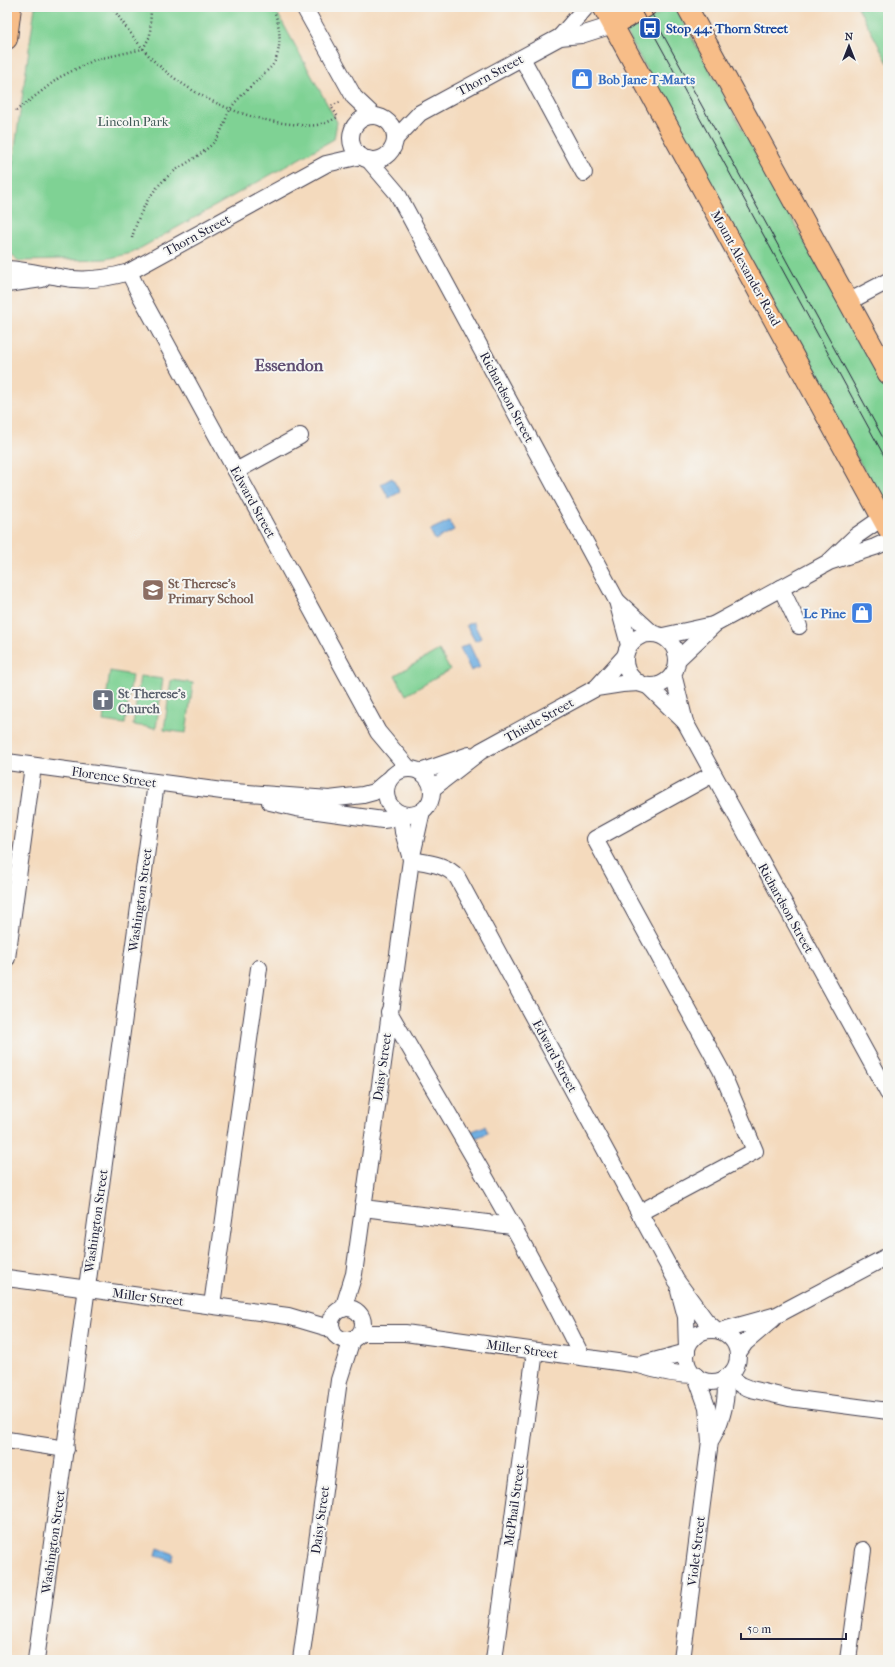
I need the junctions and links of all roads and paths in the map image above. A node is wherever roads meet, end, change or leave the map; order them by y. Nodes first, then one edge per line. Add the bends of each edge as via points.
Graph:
1 (11, 7) edge
2 (112, 7) edge
3 (151, 7) edge
4 (279, 7) edge
5 (304, 7) edge
6 (586, 7) edge
7 (603, 7) edge
8 (646, 7) edge
9 (687, 7) edge
10 (273, 9) edge
11 (613, 26) junction
12 (560, 37) junction
13 (7, 39) edge
14 (143, 49) junction
15 (522, 58) junction
16 (354, 97) junction
17 (231, 109) junction
18 (16, 111) dead end
19 (420, 113) junction
20 (379, 117) junction
21 (354, 131) junction
22 (395, 140) junction
23 (388, 154) junction
24 (365, 157) junction
25 (326, 164) junction
26 (584, 173) dead end
27 (396, 193) junction
28 (132, 238) dead end
29 (7, 269) edge
30 (129, 272) junction
31 (60, 278) junction
32 (888, 281) edge
33 (7, 284) edge
34 (848, 302) junction
35 (888, 374) edge
36 (300, 436) dead end
37 (236, 471) junction
38 (886, 521) edge
39 (888, 541) edge
40 (828, 562) junction
41 (781, 588) junction
42 (617, 601) junction
43 (715, 624) junction
44 (799, 626) dead end
45 (657, 634) junction
46 (627, 651) junction
47 (676, 666) junction
48 (644, 685) junction
49 (596, 688) junction
50 (685, 722) junction
51 (378, 732) junction
52 (481, 751) junction
53 (7, 762) edge
54 (33, 766) junction
55 (415, 771) junction
56 (713, 774) junction
57 (390, 778) junction
58 (156, 783) junction
59 (432, 789) junction
60 (222, 791) junction
61 (422, 811) junction
62 (400, 814) junction
63 (411, 860) junction
64 (7, 958) edge
65 (259, 968) dead end
66 (389, 1012) junction
67 (888, 1093) edge
68 (363, 1208) junction
69 (639, 1213) junction
70 (512, 1226) junction
71 (888, 1256) edge
72 (7, 1278) edge
73 (676, 1280) junction
74 (87, 1289) junction
75 (212, 1305) junction
76 (777, 1315) junction
77 (347, 1323) junction
78 (718, 1330) junction
79 (535, 1351) junction
80 (687, 1351) junction
81 (738, 1353) junction
82 (582, 1357) junction
83 (639, 1365) junction
84 (696, 1375) junction
85 (726, 1377) junction
86 (888, 1411) edge
87 (7, 1440) edge
88 (710, 1441) junction
89 (66, 1449) junction
90 (863, 1550) dead end
91 (36, 1660) edge
92 (301, 1660) edge
93 (494, 1660) edge
94 (682, 1660) edge
95 (848, 1660) edge

1 - 13 main road
2 - 14 path
3 - 14 path via 150,36
4 - 10 path
5 - 16 street
6 - 12 street, Thorn Street
7 - 11 main road, Mount Alexander Road
8 - 11 main road
9 - 34 main road
10 - 17 path via 280,42 277,59
11 - 12 street, Thorn Street via 588,34
11 - 38 main road, Mount Alexander Road
12 - 15 street, Thorn Street
14 - 17 path via 188,87
14 - 18 path via 94,60 60,77
15 - 19 street, Thorn Street
15 - 26 street
16 - 17 path via 331,106 338,117 308,126 269,121
16 - 20 street
16 - 21 street
17 - 28 path via 216,139 200,155 162,182 150,196
19 - 20 street, Thorn Street
19 - 22 street, Thorn Street
20 - 21 street via 362,119
20 - 22 street via 392,128
21 - 24 street via 353,145
21 - 25 street, Thorn Street
22 - 23 street
23 - 24 street via 382,158
23 - 27 street, Richardson Street
24 - 25 street, Thorn Street
24 - 27 street, Richardson Street
25 - 30 street, Thorn Street
27 - 42 street, Richardson Street
29 - 31 street, Thorn Street via 41,272
30 - 31 street, Thorn Street via 107,278
30 - 37 street, Edward Street
31 - 33 street, Thorn Street
32 - 34 street
34 - 35 main road
36 - 37 street
37 - 51 street, Edward Street
38 - 40 street via 856,536
39 - 40 street
40 - 41 street
41 - 43 street
41 - 44 street
42 - 45 street, Richardson Street
42 - 46 street, Richardson Street
43 - 45 street
43 - 47 street
45 - 46 street via 643,634 635,639
45 - 47 street via 674,645
46 - 48 street via 625,664 628,672 633,679
46 - 49 street, Thistle Street
47 - 48 street via 662,684
47 - 50 street, Richardson Street
48 - 49 street, Thistle Street via 620,684
48 - 50 street, Richardson Street
49 - 52 street, Thistle Street
50 - 56 street, Richardson Street
51 - 55 street, Edward Street
51 - 57 street, Edward Street
52 - 55 street, Thistle Street
52 - 59 street, Thistle Street
53 - 54 street, Florence Street
54 - 58 street, Florence Street
54 - 64 street
55 - 57 street via 403,770
55 - 59 street via 426,776
56 - 67 street, Richardson Street
56 - 69 street via 595,839 721,1070 755,1151
57 - 60 street, Florence Street via 374,792 347,798 329,799
57 - 62 street via 385,796 393,809
58 - 60 street, Florence Street
58 - 74 street, Washington Street
59 - 61 street via 430,801
60 - 62 street, Florence Street via 296,808 383,820
61 - 62 street via 412,815
61 - 63 street, Daisy Street
62 - 63 street, Daisy Street
63 - 66 street, Daisy Street
63 - 69 street, Edward Street via 444,867 457,877
65 - 75 street
66 - 68 street, Daisy Street
66 - 70 street
68 - 70 street
68 - 77 street, Daisy Street
69 - 73 street, Edward Street
70 - 82 street
71 - 76 street
72 - 74 street, Miller Street
73 - 78 street, Edward Street via 706,1321
73 - 80 street, Edward Street via 686,1317
74 - 75 street, Miller Street
74 - 89 street, Washington Street
75 - 77 street, Miller Street
76 - 78 street
76 - 81 street
77 - 79 street, Miller Street
77 - 92 street, Daisy Street
78 - 80 street via 699,1333 692,1339
78 - 81 street via 732,1339
79 - 82 street, Miller Street
79 - 93 street, McPhail Street
80 - 83 street, Miller Street
80 - 84 street via 688,1365
81 - 85 street via 737,1364
82 - 83 street, Miller Street
83 - 84 street, Miller Street via 659,1372
84 - 85 street via 707,1381 719,1381
84 - 88 street, Violet Street via 708,1407
85 - 86 street via 751,1389 789,1398
85 - 88 street, Violet Street via 726,1398 719,1426
87 - 89 street
88 - 94 street, Violet Street
89 - 91 street, Washington Street
90 - 95 street

